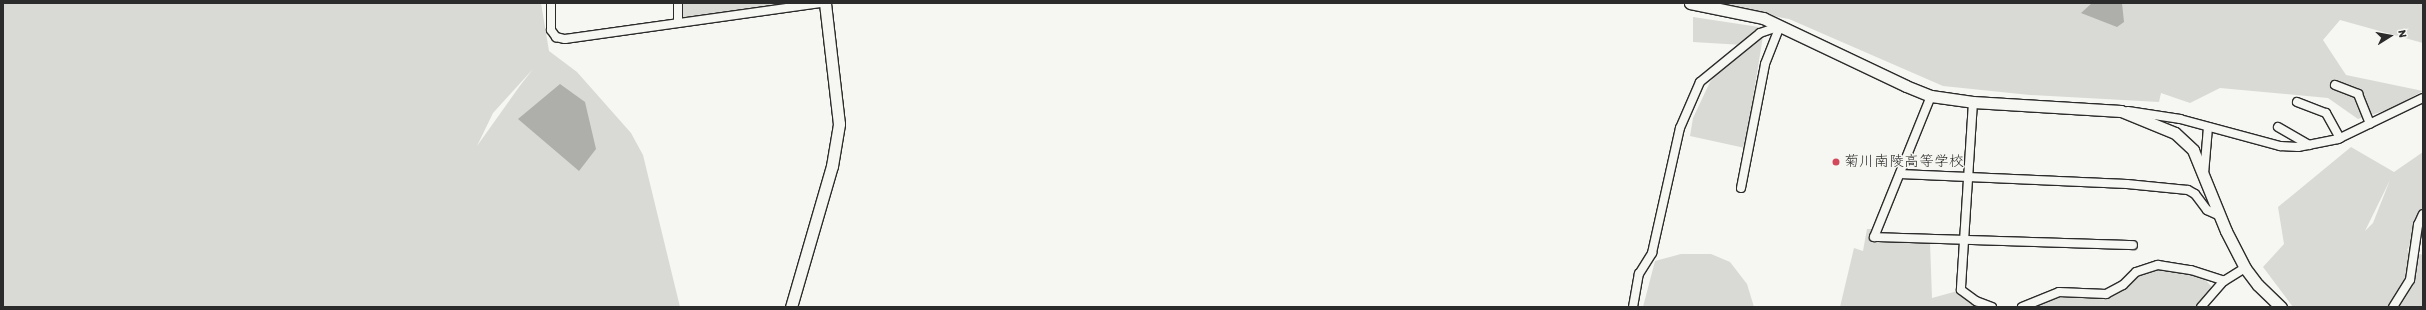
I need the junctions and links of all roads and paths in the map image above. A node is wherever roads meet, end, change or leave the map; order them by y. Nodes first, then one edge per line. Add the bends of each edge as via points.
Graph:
1 (551, 3) edge
2 (678, 3) edge
3 (820, 3) edge
4 (826, 3) edge
5 (1690, 3) edge
6 (678, 23) junction
7 (1780, 26) junction
8 (2335, 85) dead end
9 (1931, 96) junction
10 (2423, 98) edge
11 (1973, 102) junction
12 (2298, 102) dead end
13 (2121, 111) junction
14 (2370, 124) junction
15 (2208, 127) junction
16 (2278, 127) dead end
17 (2340, 138) junction
18 (2309, 145) junction
19 (1900, 174) junction
20 (2204, 174) junction
21 (1968, 178) junction
22 (1741, 188) dead end
23 (2423, 214) edge
24 (2220, 216) junction
25 (1964, 241) junction
26 (2133, 245) dead end
27 (2245, 268) junction
28 (2224, 280) junction
29 (790, 307) edge
30 (1633, 307) edge
31 (1992, 307) edge
32 (2022, 307) edge
33 (2201, 307) edge
34 (2281, 307) edge
35 (2393, 307) edge

1 - 6 street via 551,30 556,37 565,40
2 - 6 street
3 - 6 street
4 - 29 street via 838,129 832,166
5 - 7 street via 1763,18
7 - 9 street
7 - 22 street via 1765,64
7 - 30 street via 1760,33 1700,82 1680,128 1652,253 1639,274
8 - 14 street via 2358,94
9 - 11 street
9 - 19 street
10 - 14 street
11 - 13 street
11 - 21 street
12 - 17 street via 2326,113
13 - 15 street via 2155,114
13 - 20 street via 2175,133 2187,142 2194,150
14 - 17 street
15 - 18 street via 2280,146
15 - 20 street
16 - 18 street
17 - 18 street
19 - 21 street
19 - 25 street via 1874,237
20 - 24 street
21 - 24 street via 2127,184 2188,190 2195,194 2207,210
21 - 25 street
23 - 35 street via 2418,226 2410,280
24 - 27 street
25 - 26 street
25 - 31 street via 1962,290 1976,301
27 - 28 street
27 - 34 street
28 - 32 street via 2191,270 2158,265 2136,272 2123,285 2106,294 2059,292
28 - 33 street

